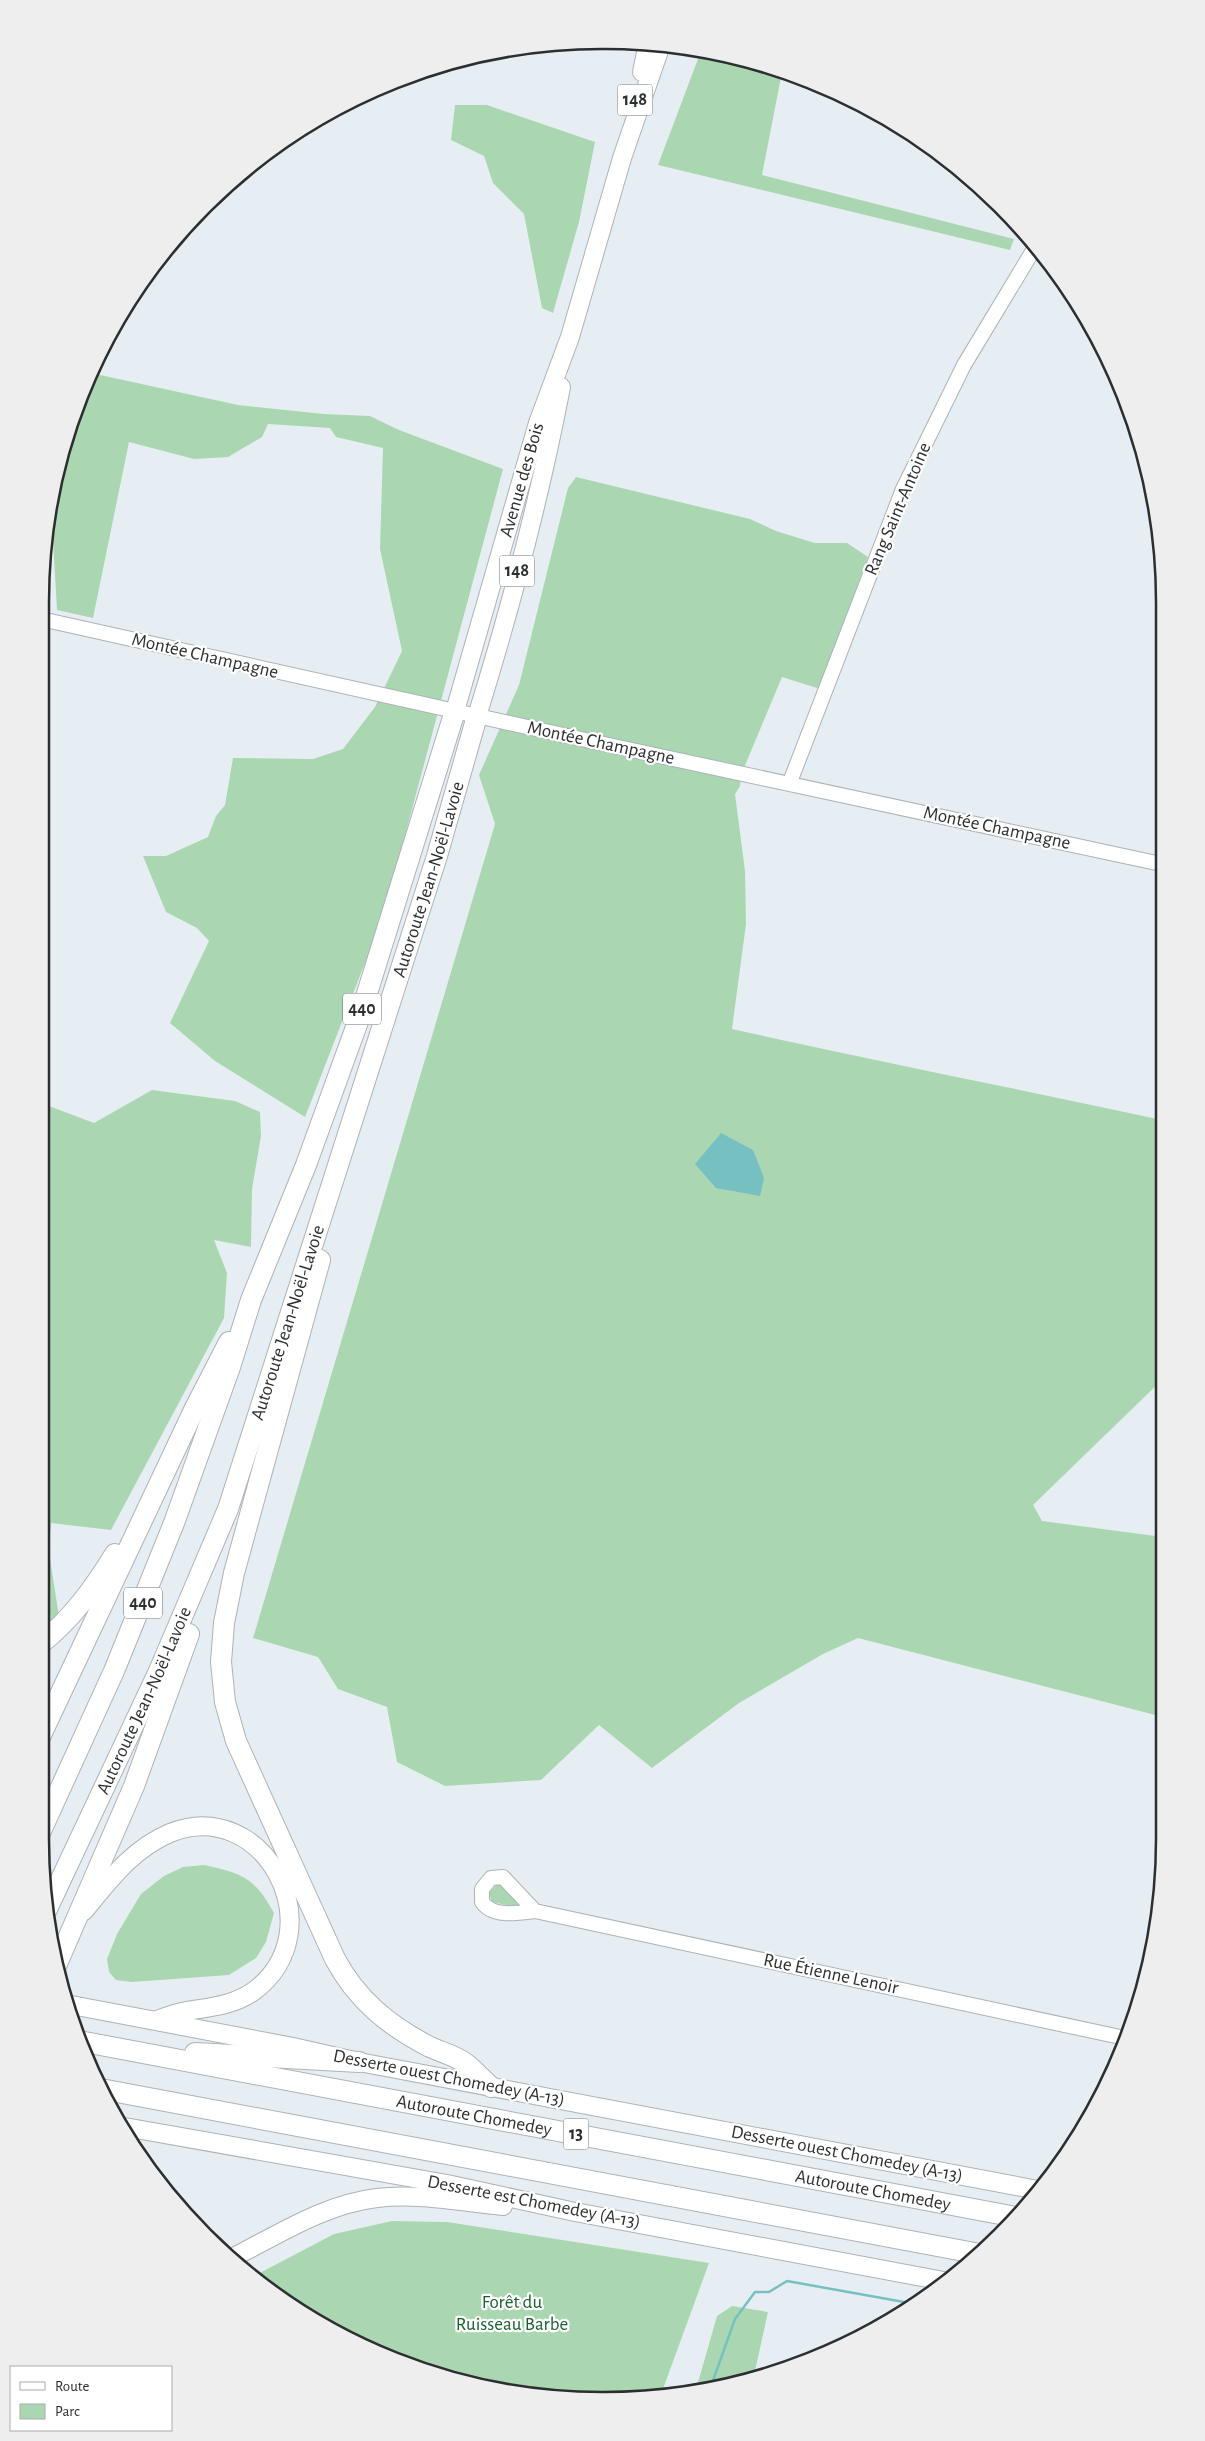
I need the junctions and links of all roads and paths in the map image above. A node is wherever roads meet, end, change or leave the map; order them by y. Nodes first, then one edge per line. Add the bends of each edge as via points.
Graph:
1 (646, 51) edge
2 (659, 52) edge
3 (622, 158) junction
4 (1032, 253) edge
5 (570, 337) junction
6 (49, 621) edge
7 (455, 711) junction
8 (477, 716) junction
9 (790, 782) junction
10 (1156, 863) edge
11 (354, 1117) junction
12 (251, 1300) junction
13 (163, 1476) junction
14 (228, 1509) junction
15 (49, 1636) edge
16 (49, 1718) edge
17 (49, 1813) edge
18 (52, 1898) edge
19 (535, 1911) dead end
20 (79, 1917) junction
21 (61, 1955) edge
22 (75, 2006) edge
23 (155, 2021) junction
24 (1119, 2037) edge
25 (88, 2042) edge
26 (136, 2051) junction
27 (360, 2062) junction
28 (491, 2086) junction
29 (110, 2091) edge
30 (131, 2128) edge
31 (1032, 2189) edge
32 (575, 2212) junction
33 (1008, 2215) edge
34 (971, 2252) edge
35 (238, 2256) edge
36 (937, 2280) edge

1 - 3 main road, Avenue des Bois / 148
2 - 3 main road, Avenue des Bois / 148
3 - 5 main road, Avenue des Bois / 148
4 - 9 street, Rang Saint-Antoine via 964,365 903,489
5 - 7 main road, Avenue des Bois / 148 via 538,423
5 - 8 main road, Avenue des Bois / 148 via 547,452
6 - 7 street, Montée Champagne
7 - 8 street, Montée Champagne
7 - 12 highway, Autoroute Jean-Noël-Lavoie / 440 via 363,1007 306,1165
8 - 9 street, Montée Champagne via 730,772
8 - 11 highway, Autoroute Jean-Noël-Lavoie / 440 via 438,856
9 - 10 street, Montée Champagne
11 - 14 highway, Autoroute Jean-Noël-Lavoie / 440
11 - 28 highway via 312,1292 232,1582 222,1637 223,1689 232,1729 245,1764 349,1983 389,2023 464,2062
12 - 13 highway via 217,1362
12 - 17 highway, Autoroute Jean-Noël-Lavoie / 440 via 205,1439 153,1578
13 - 15 highway via 89,1595
13 - 16 highway
14 - 18 highway, Autoroute Jean-Noël-Lavoie / 440 via 159,1671
14 - 20 highway via 193,1622 139,1774
19 - 24 street, Rue Étienne Lenoir
20 - 21 highway
20 - 23 main road via 136,1853 177,1831 204,1828 233,1834 252,1844 273,1866 286,1891 290,1919 283,1953 268,1977 232,2003 202,2011 182,2012
22 - 23 main road, Desserte ouest Chomedey (A-13)
23 - 27 main road, Desserte ouest Chomedey (A-13)
25 - 26 highway, Autoroute Chomedey / 13
26 - 27 highway
26 - 33 highway, Autoroute Chomedey / 13
27 - 28 main road, Desserte ouest Chomedey (A-13)
28 - 31 main road, Desserte ouest Chomedey (A-13)
29 - 34 highway, 13
30 - 32 main road, Desserte est Chomedey (A-13) via 428,2181
32 - 35 main road via 376,2198 327,2211
32 - 36 main road, Desserte est Chomedey (A-13)

